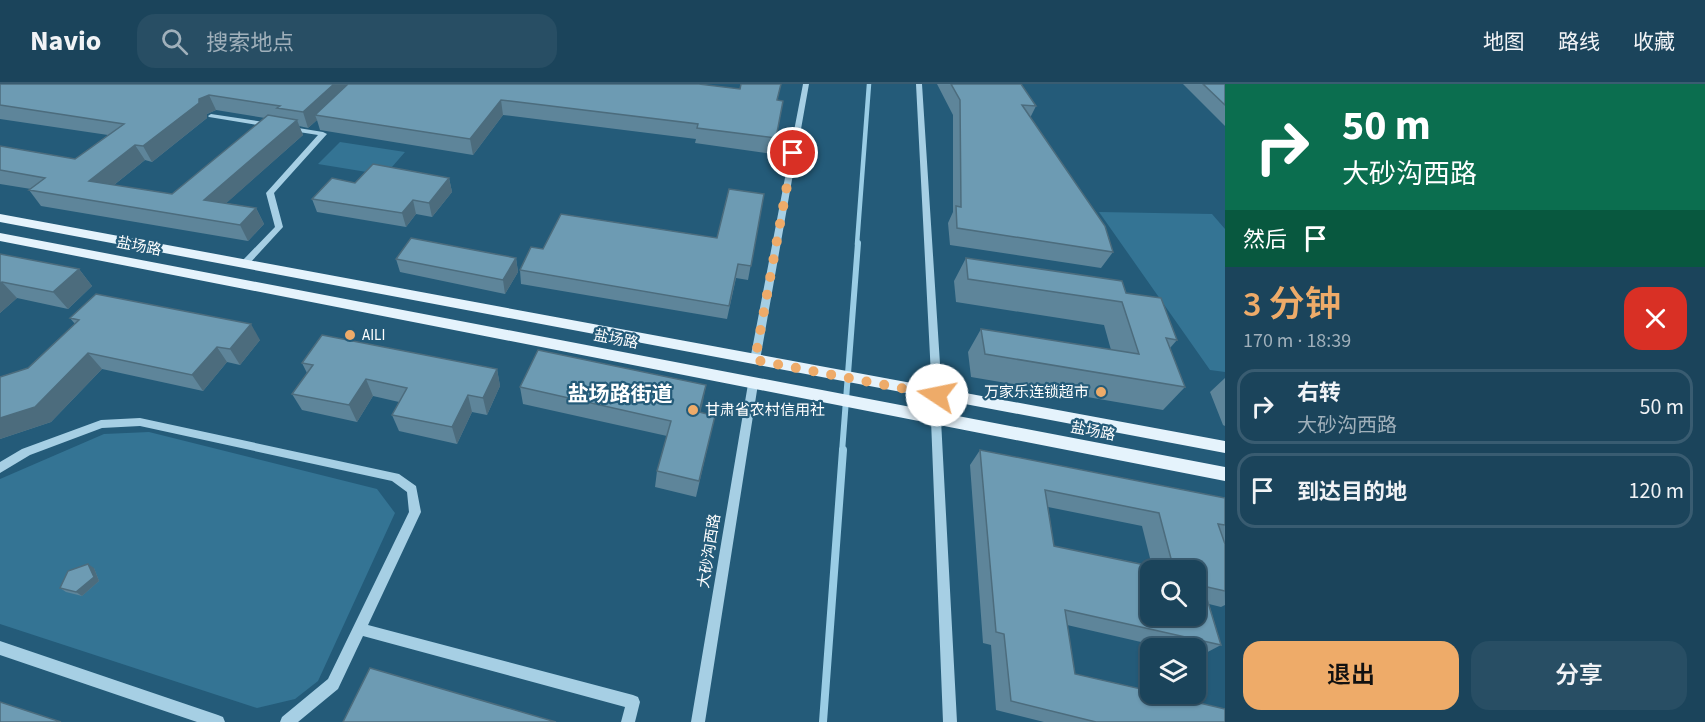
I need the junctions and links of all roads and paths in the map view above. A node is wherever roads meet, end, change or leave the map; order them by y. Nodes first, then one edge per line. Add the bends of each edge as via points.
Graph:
1 (806, 84) edge
2 (919, 84) edge
3 (211, 116) dead end
4 (320, 124) edge
5 (311, 132) junction
6 (0, 218) edge
7 (0, 237) edge
8 (246, 262) junction
9 (755, 360) junction
10 (753, 384) junction
11 (937, 395) junction
12 (936, 420) junction
13 (1225, 447) edge
14 (0, 468) edge
15 (1225, 474) edge
16 (360, 628) junction
17 (0, 648) edge
18 (218, 722) edge
19 (287, 722) edge
20 (628, 722) edge
21 (698, 722) edge
22 (950, 722) edge

1 - 9 street
2 - 11 street
3 - 5 street
4 - 5 street
5 - 8 street via 323,134 270,193 279,227
6 - 8 main road, 盐场路
7 - 10 main road, 盐场路
8 - 9 main road, 盐场路
9 - 11 main road, 盐场路
10 - 12 main road, 盐场路
10 - 21 street, 大砂沟西路
11 - 13 main road, 盐场路
12 - 15 main road, 盐场路
12 - 22 street
14 - 16 street via 26,452 101,424 140,422 395,477 412,490 415,512
16 - 19 street via 333,684
16 - 20 street via 633,702
17 - 18 street

